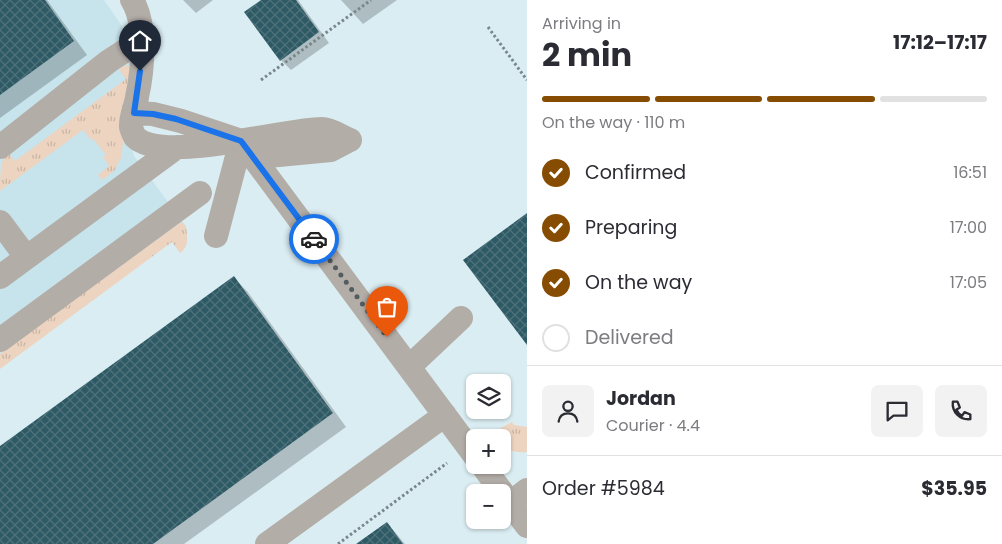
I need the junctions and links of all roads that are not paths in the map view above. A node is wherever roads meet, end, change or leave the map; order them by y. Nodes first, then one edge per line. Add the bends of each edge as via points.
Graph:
1 (132, 0) edge
2 (143, 39) junction
3 (132, 120) junction
4 (241, 141) junction
5 (0, 147) edge
6 (177, 147) junction
7 (200, 193) dead end
8 (0, 222) edge
9 (216, 236) dead end
10 (26, 257) junction
11 (0, 276) edge
12 (461, 318) dead end
13 (0, 340) edge
14 (409, 367) junction
15 (445, 415) junction
16 (466, 444) edge
17 (490, 474) edge
18 (500, 484) edge
19 (511, 497) edge
20 (527, 526) edge
21 (271, 543) edge

1 - 2 street
2 - 3 street via 140,86
2 - 5 street via 109,61
3 - 4 street via 153,114
3 - 6 street via 135,137 148,144
4 - 6 street
4 - 9 street
4 - 14 street
6 - 10 street
7 - 13 street
8 - 10 street
10 - 11 street
12 - 14 street
14 - 15 street
15 - 16 street
15 - 21 street
17 - 18 street
19 - 20 street

